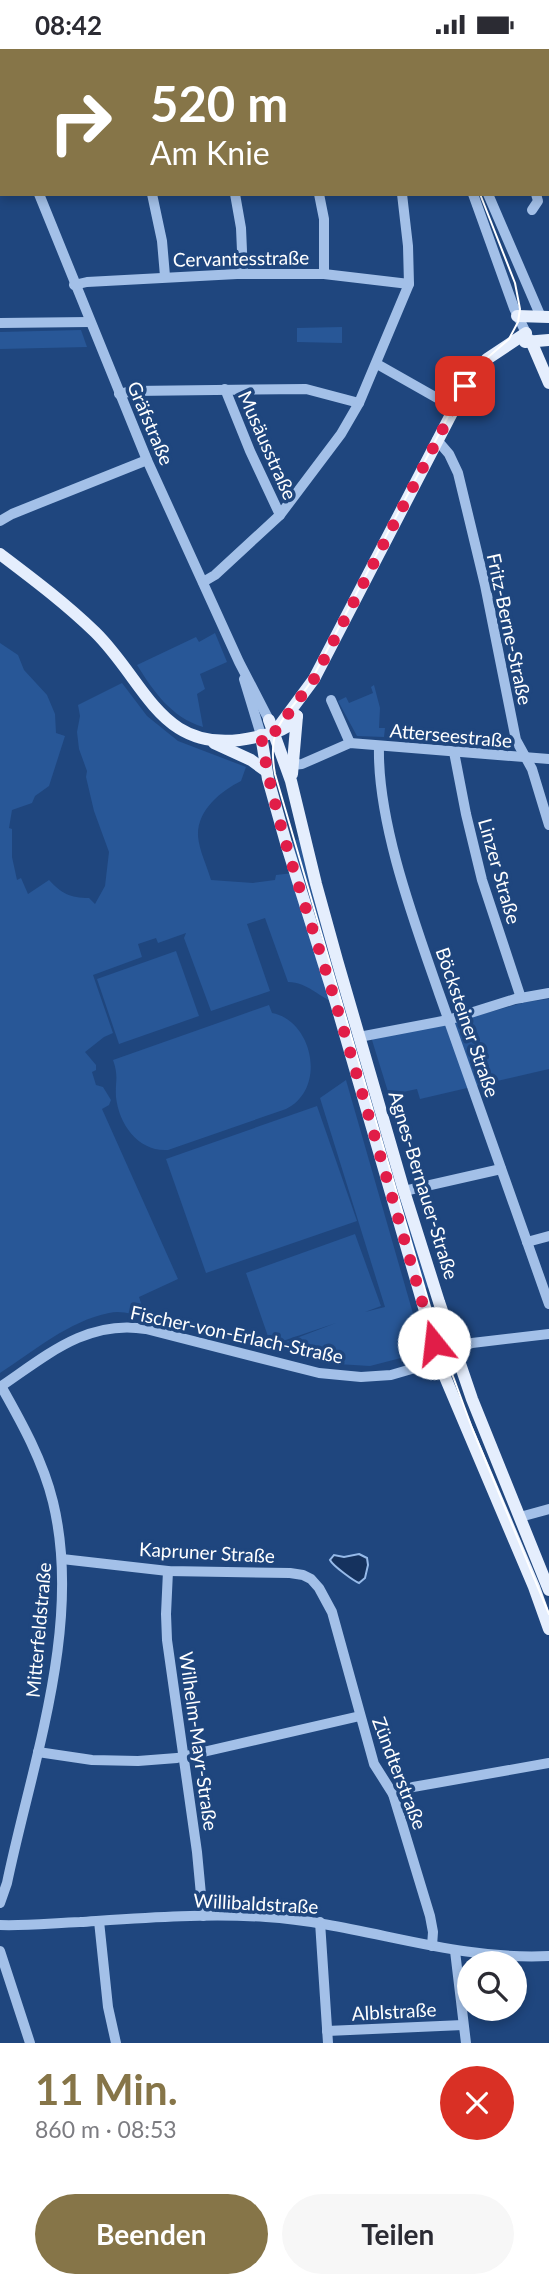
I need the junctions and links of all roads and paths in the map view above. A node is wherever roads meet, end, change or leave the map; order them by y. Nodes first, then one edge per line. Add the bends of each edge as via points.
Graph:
1 (40, 196) edge
2 (152, 196) edge
3 (235, 196) edge
4 (319, 196) edge
5 (402, 196) edge
6 (474, 196) edge
7 (489, 196) edge
8 (537, 196) edge
9 (532, 210) dead end
10 (243, 274) junction
11 (324, 274) junction
12 (165, 276) junction
13 (409, 284) junction
14 (74, 285) junction
15 (517, 316) junction
16 (545, 317) edge
17 (90, 322) junction
18 (0, 323) edge
19 (528, 337) junction
20 (549, 341) edge
21 (539, 357) junction
22 (377, 364) junction
23 (549, 383) edge
24 (225, 389) junction
25 (119, 394) junction
26 (437, 398) dead end
27 (359, 404) junction
28 (437, 440) junction
29 (147, 460) junction
30 (280, 515) junction
31 (0, 521) edge
32 (0, 554) edge
33 (203, 582) junction
34 (239, 662) junction
35 (306, 690) junction
36 (331, 700) dead end
37 (297, 716) junction
38 (269, 720) junction
39 (261, 735) junction
40 (276, 736) junction
41 (205, 739) junction
42 (351, 743) junction
43 (379, 746) junction
44 (454, 752) junction
45 (524, 758) junction
46 (549, 759) edge
47 (292, 765) junction
48 (266, 771) junction
49 (291, 782) junction
50 (549, 825) edge
51 (549, 993) edge
52 (521, 998) junction
53 (448, 1020) junction
54 (359, 1037) junction
55 (501, 1169) junction
56 (404, 1191) junction
57 (549, 1236) edge
58 (527, 1242) junction
59 (549, 1304) edge
60 (549, 1333) edge
61 (455, 1350) junction
62 (438, 1358) junction
63 (1, 1387) edge
64 (549, 1509) edge
65 (520, 1517) junction
66 (62, 1559) junction
67 (168, 1571) junction
68 (549, 1590) edge
69 (332, 1612) joint
70 (549, 1629) edge
71 (360, 1716) junction
72 (38, 1752) junction
73 (184, 1756) junction
74 (549, 1763) edge
75 (393, 1794) junction
76 (0, 1903) edge
77 (203, 1916) junction
78 (99, 1921) junction
79 (320, 1922) junction
80 (0, 1925) edge
81 (432, 1947) junction
82 (0, 1951) edge
83 (455, 1951) junction
84 (549, 1956) edge
85 (463, 2025) junction
86 (327, 2031) junction
87 (30, 2043) edge
88 (116, 2043) edge
89 (328, 2043) edge
90 (466, 2043) edge

1 - 14 street, Gräfstraße
2 - 12 street
3 - 10 street
4 - 11 street
5 - 13 street
6 - 15 street
7 - 16 street
8 - 9 street
10 - 11 street, Cervantesstraße
10 - 12 street, Cervantesstraße
11 - 13 street, Cervantesstraße
12 - 14 street, Cervantesstraße
13 - 22 street
14 - 17 street, Gräfstraße
15 - 16 main road
15 - 19 street
16 - 20 main road
17 - 18 street
17 - 25 street, Gräfstraße
19 - 20 main road
19 - 21 main road
19 - 28 main road via 506,346 473,373
20 - 21 main road
21 - 23 main road
22 - 26 street
22 - 27 street
24 - 25 street
24 - 27 street via 306,389
24 - 30 street, Musäusstraße
25 - 29 street, Gräfstraße
27 - 30 street
28 - 35 main road
28 - 45 street, Fritz-Berne-Straße via 458,473 516,740
29 - 31 street
29 - 33 street, Gräfstraße
30 - 33 street
32 - 41 main road via 98,635 158,713 179,729
33 - 34 street, Gräfstraße
34 - 38 street, Gräfstraße
34 - 39 street, Gräfstraße
35 - 37 main road, Agnes-Bernauer-Straße
35 - 40 main road
36 - 42 street
37 - 40 main road
37 - 47 main road, Agnes-Bernauer-Straße
38 - 39 main road
38 - 40 main road, Agnes-Bernauer-Straße
39 - 40 main road
39 - 41 main road
39 - 48 main road, Agnes-Bernauer-Straße
40 - 49 main road, Agnes-Bernauer-Straße
41 - 48 main road
42 - 43 street, Atterseestraße
42 - 47 street, Atterseestraße
43 - 44 street, Atterseestraße
43 - 53 street, Böcksteiner Straße via 386,818
44 - 45 street, Atterseestraße
44 - 52 street, Linzer Straße via 482,880
45 - 46 street, Atterseestraße
45 - 50 street, Fritz-Berne-Straße via 532,769
47 - 49 main road, Agnes-Bernauer-Straße
48 - 62 main road, Agnes-Bernauer-Straße
49 - 54 main road, Agnes-Bernauer-Straße
51 - 52 street
52 - 53 street
53 - 54 street
53 - 55 street, Böcksteiner Straße
54 - 56 main road, Agnes-Bernauer-Straße
55 - 56 street
55 - 58 street, Böcksteiner Straße
56 - 61 main road, Agnes-Bernauer-Straße
57 - 58 street
58 - 59 street, Böcksteiner Straße
60 - 61 street, Fischer-von-Erlach-Straße via 472,1343
61 - 62 street, Fischer-von-Erlach-Straße
61 - 65 main road, Agnes-Bernauer-Straße
62 - 63 street, Fischer-von-Erlach-Straße via 391,1375 333,1375 146,1329 110,1327 80,1336
62 - 70 main road, Agnes-Bernauer-Straße
63 - 66 street, Mitterfeldstraße via 46,1479
64 - 65 street
65 - 68 main road, Agnes-Bernauer-Straße
66 - 67 street, Kapruner Straße
66 - 72 street, Mitterfeldstraße via 53,1689
67 - 69 street, Kapruner Straße via 303,1575 319,1588
67 - 73 street, Wilhelm-Mayr-Straße via 167,1640
69 - 71 street, Zündterstraße
71 - 73 street
71 - 75 street, Zündterstraße via 374,1764
72 - 73 street via 92,1760
72 - 76 street, Mitterfeldstraße
73 - 77 street, Wilhelm-Mayr-Straße
74 - 75 street
75 - 81 street, Zündterstraße via 430,1916
77 - 78 street, Willibaldstraße
77 - 79 street, Willibaldstraße
78 - 80 street, Willibaldstraße
78 - 88 street
79 - 81 street, Willibaldstraße
79 - 86 street
81 - 83 street, Willibaldstraße
82 - 87 street
83 - 84 street, Willibaldstraße
83 - 85 street
85 - 86 street, Alblstraße
85 - 90 street
86 - 89 street

